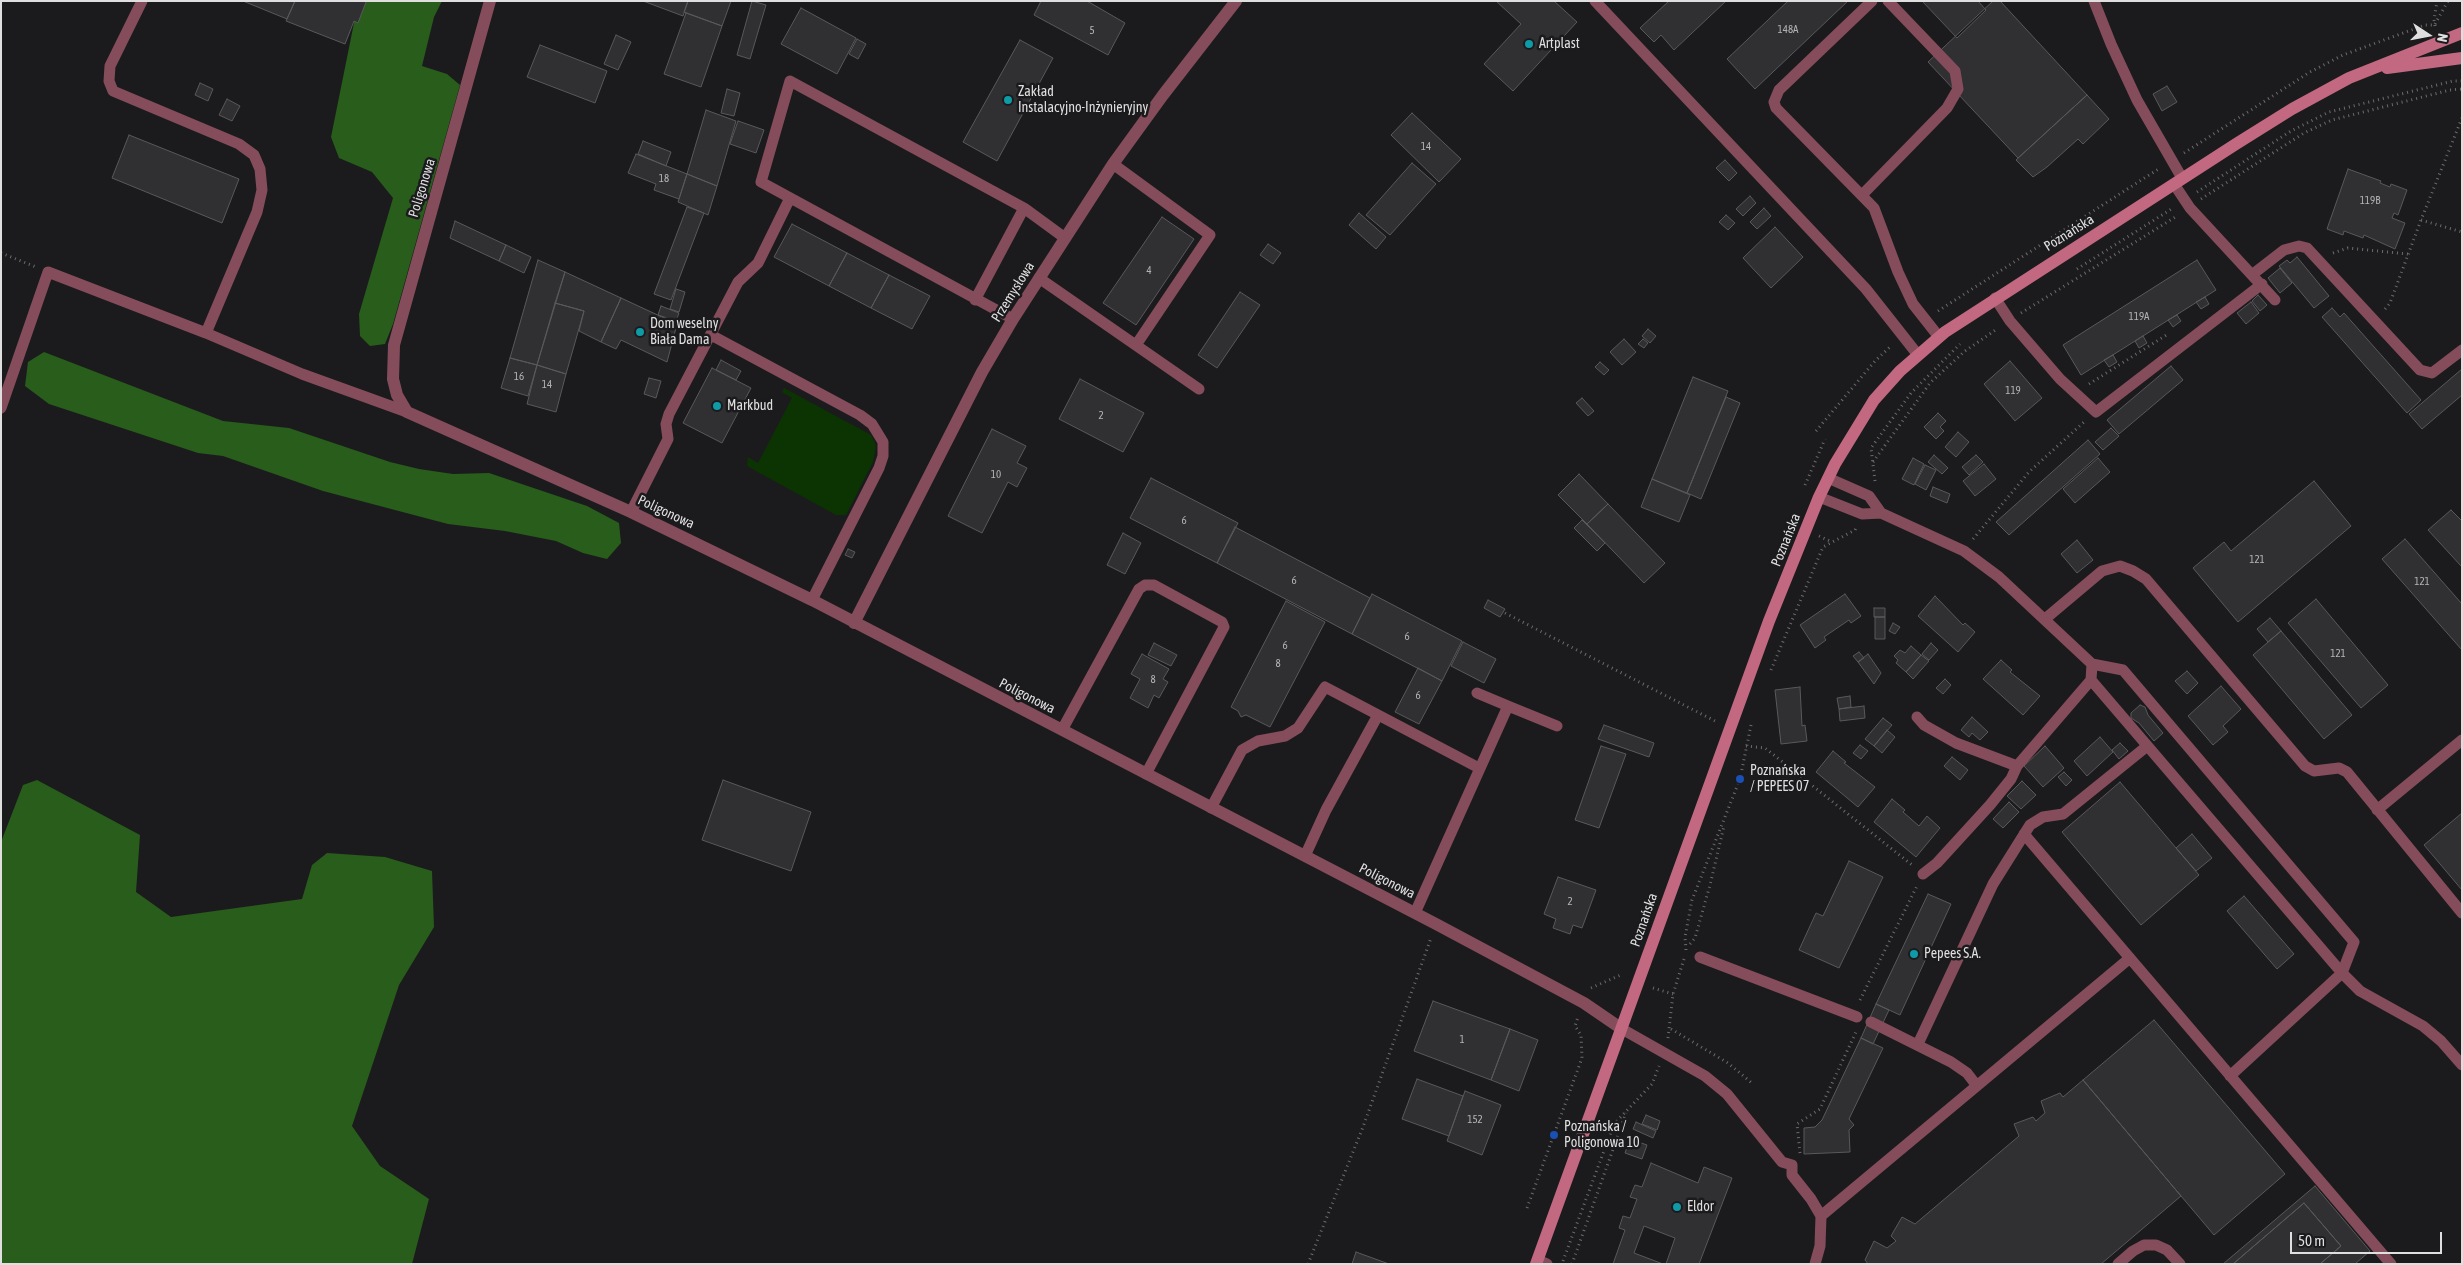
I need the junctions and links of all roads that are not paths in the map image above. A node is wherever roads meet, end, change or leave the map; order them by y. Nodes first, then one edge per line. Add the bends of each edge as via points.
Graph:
1 (142, 1) edge
2 (490, 1) edge
3 (1236, 1) edge
4 (1872, 1) edge
5 (1888, 1) edge
6 (2094, 1) edge
7 (1602, 4) edge
8 (2462, 33) edge
9 (2462, 58) edge
10 (2372, 70) junction
11 (1113, 164) junction
12 (2178, 181) junction
13 (1862, 195) junction
14 (790, 198) junction
15 (1024, 208) junction
16 (1065, 238) junction
17 (2253, 274) junction
18 (1039, 278) junction
19 (2262, 284) junction
20 (1995, 298) junction
21 (975, 300) junction
22 (2275, 300) dead end
23 (1013, 319) junction
24 (206, 333) junction
25 (711, 335) junction
26 (1939, 337) junction
27 (1136, 345) junction
28 (2462, 350) edge
29 (1918, 355) junction
30 (1199, 389) dead end
31 (1, 408) edge
32 (407, 412) junction
33 (1828, 478) junction
34 (1819, 497) junction
35 (631, 512) junction
36 (1881, 512) junction
37 (812, 600) junction
38 (2045, 619) junction
39 (854, 623) junction
40 (2092, 664) junction
41 (2092, 680) junction
42 (1477, 693) dead end
43 (1508, 706) junction
44 (1378, 715) junction
45 (1917, 716) dead end
46 (1557, 726) dead end
47 (1062, 730) junction
48 (2462, 740) edge
49 (2146, 747) junction
50 (2018, 766) junction
51 (1479, 768) junction
52 (1146, 774) junction
53 (1211, 808) junction
54 (2377, 810) junction
55 (2024, 834) junction
56 (1305, 856) junction
57 (1923, 874) road end
58 (2462, 912) edge
59 (1415, 913) junction
60 (1700, 957) dead end
61 (2130, 958) junction
62 (2342, 973) junction
63 (1857, 1017) dead end
64 (1871, 1022) dead end
65 (1622, 1029) junction
66 (1918, 1044) junction
67 (2462, 1065) edge
68 (2230, 1076) junction
69 (1977, 1086) junction
70 (1821, 1216) junction
71 (1540, 1263) edge
72 (1815, 1264) edge
73 (2118, 1264) edge
74 (2180, 1264) edge
75 (2391, 1264) edge

1 - 24 lane via 110,66 109,81 113,91 239,144 254,155 260,169 262,190 257,212
2 - 32 street, Poligonowa via 394,345 393,379
3 - 11 street, Przemysłowa
4 - 13 lane via 1775,97 1776,108
5 - 13 lane via 1954,71 1958,89 1947,108
6 - 12 lane via 2137,100
7 - 29 lane via 1866,290
8 - 10 main road, Poznańska
9 - 10 main road, Poznańska
10 - 12 main road, Poznańska via 2292,109
11 - 16 street, Przemysłowa
11 - 27 lane via 1210,235
12 - 17 lane via 2187,204
12 - 20 main road, Poznańska
13 - 26 lane via 1874,208 1913,304
14 - 15 lane via 761,182 790,81
14 - 21 lane
14 - 25 lane via 758,264 738,282
15 - 16 lane
15 - 21 lane
16 - 18 street, Przemysłowa
17 - 19 lane
17 - 28 lane via 2290,247 2307,248 2420,370 2432,373
18 - 23 street, Przemysłowa
18 - 27 lane
19 - 20 lane via 2096,412 2010,321
19 - 22 lane
20 - 26 main road, Poznańska
21 - 23 lane
23 - 39 street, Przemysłowa via 982,372
24 - 31 lane, Poligonowa via 48,272
24 - 32 lane, Poligonowa via 302,374
25 - 35 lane via 669,414 666,424 668,439
25 - 37 lane via 860,415 872,424 883,442 879,468
26 - 29 main road, Poznańska
27 - 30 lane
29 - 33 main road, Poznańska via 1874,400
32 - 35 street, Poligonowa
33 - 34 main road, Poznańska
33 - 36 lane via 1869,496
34 - 36 lane via 1862,514
34 - 65 main road, Poznańska via 1769,621
35 - 37 street, Poligonowa
36 - 38 lane via 1964,551 1999,577
37 - 39 street, Poligonowa
38 - 40 lane
38 - 54 lane via 2102,571 2120,566 2133,571 2146,579 2305,766 2314,771 2339,768 2348,772
39 - 47 street, Poligonowa
40 - 41 lane
40 - 62 lane via 2123,670 2354,942
41 - 49 lane
41 - 50 lane
42 - 43 lane
43 - 46 lane
43 - 51 lane
44 - 51 lane
44 - 53 lane via 1325,687 1298,728 1285,736 1258,741 1242,750
44 - 56 lane via 1326,810
45 - 50 lane via 1924,725 1956,743
47 - 52 street, Poligonowa
47 - 52 lane via 1139,589 1154,585 1222,622 1224,627
48 - 54 lane
49 - 55 lane via 2063,814 2043,817
49 - 62 lane
50 - 57 lane via 1990,805
51 - 59 lane
52 - 53 street, Poligonowa
53 - 56 street, Poligonowa
54 - 58 lane
55 - 61 lane
55 - 66 lane via 1992,884
56 - 59 street, Poligonowa
59 - 65 street, Poligonowa via 1584,1003
60 - 63 lane
61 - 68 lane
61 - 69 lane
62 - 67 lane via 2360,991 2429,1031
62 - 68 lane
64 - 66 lane
65 - 70 lane via 1705,1076 1727,1094 1782,1162 1792,1165 1792,1175
65 - 71 main road, Poznańska
66 - 69 lane via 1967,1073
68 - 75 lane
69 - 70 lane
70 - 72 lane via 1820,1246
73 - 74 lane via 2144,1245 2156,1245 2167,1250

